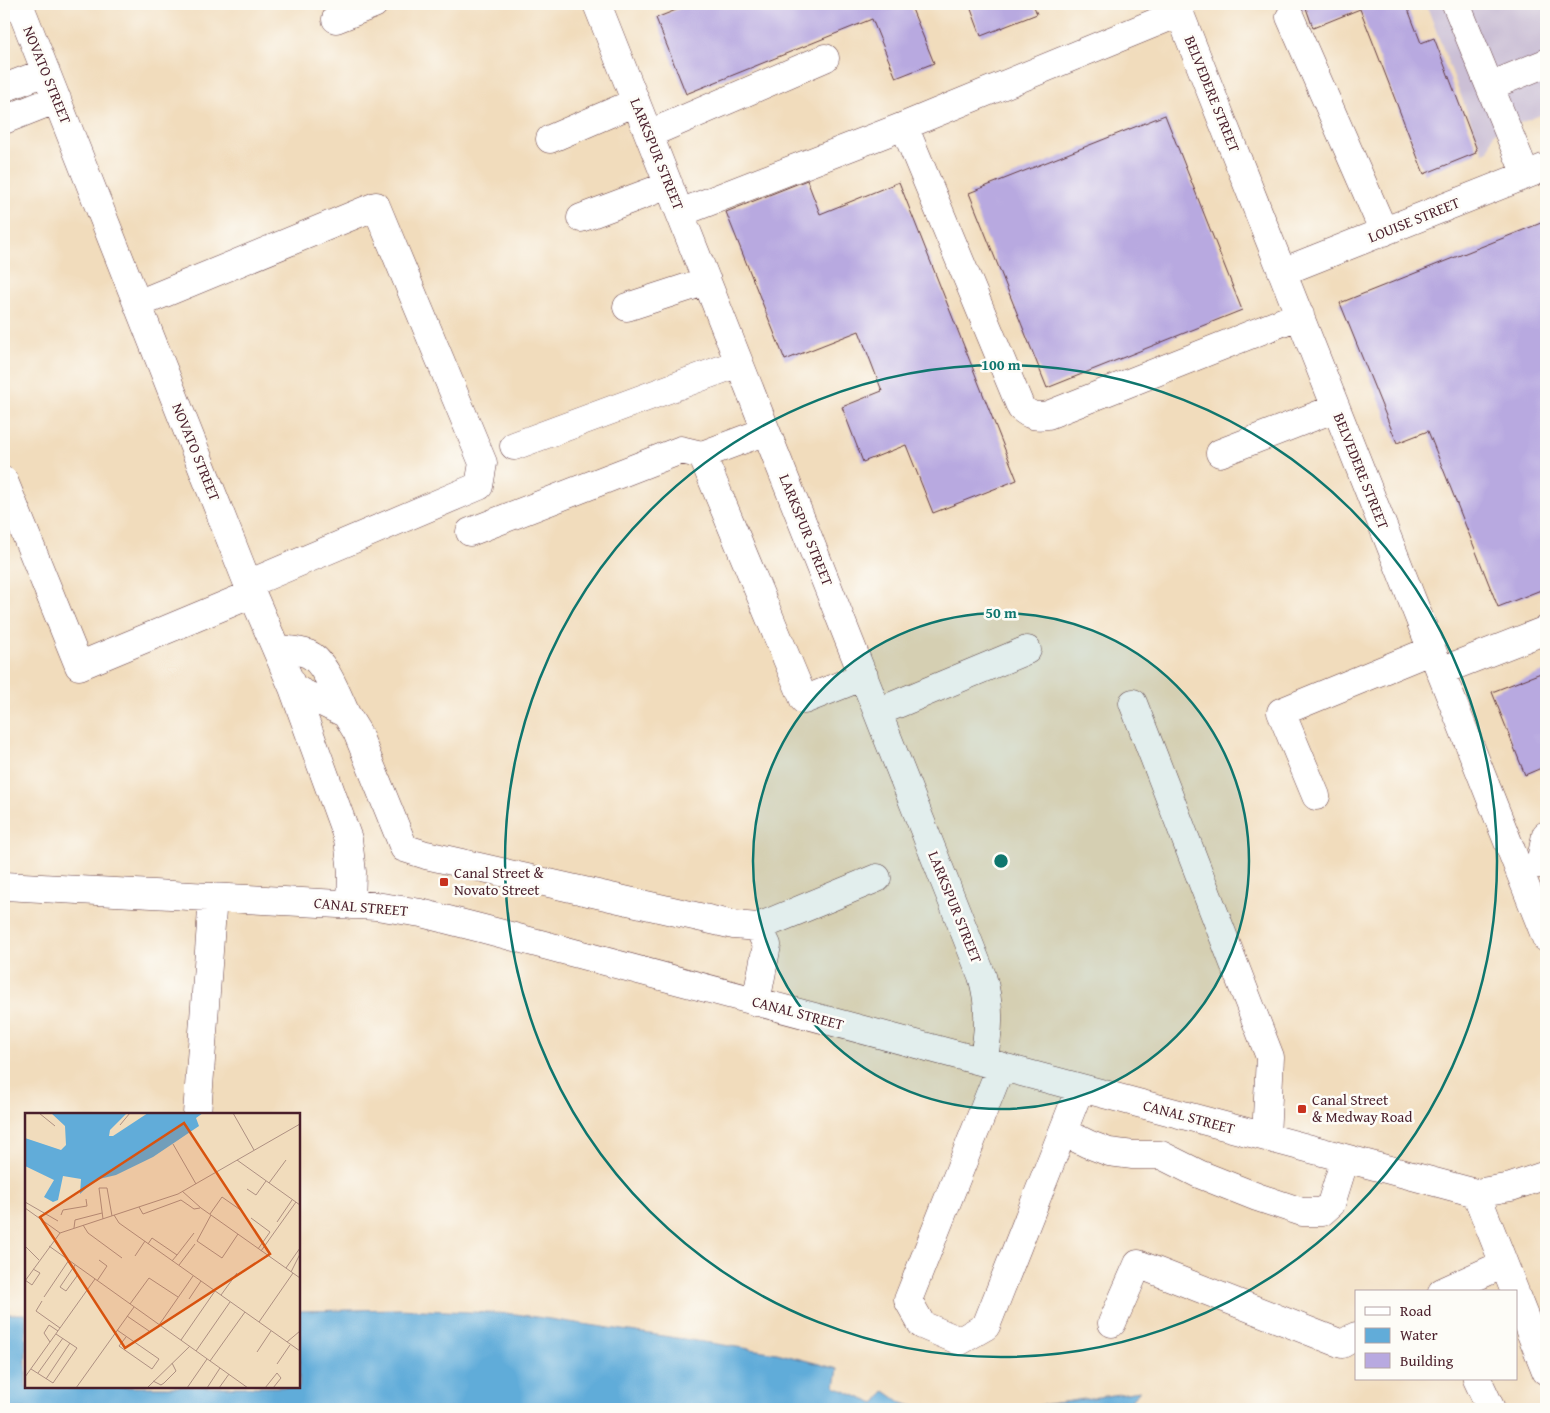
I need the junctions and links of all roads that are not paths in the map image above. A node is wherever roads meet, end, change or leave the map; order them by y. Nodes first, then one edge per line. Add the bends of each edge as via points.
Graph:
1 (19, 4) edge
2 (374, 4) edge
3 (597, 4) edge
4 (1456, 4) edge
5 (1177, 8) edge
6 (1290, 17) dead end
7 (336, 19) dead end
8 (825, 58) dead end
9 (1546, 63) edge
10 (46, 72) junction
11 (1490, 86) junction
12 (4, 88) edge
13 (57, 99) junction
14 (636, 102) junction
15 (4, 120) edge
16 (904, 126) junction
17 (649, 134) junction
18 (550, 139) dead end
19 (1536, 171) edge
20 (669, 185) junction
21 (680, 213) junction
22 (581, 218) dead end
23 (1384, 232) junction
24 (1282, 272) junction
25 (707, 280) junction
26 (138, 304) junction
27 (627, 307) dead end
28 (1300, 316) junction
29 (739, 362) junction
30 (1336, 408) junction
31 (766, 430) junction
32 (514, 446) dead end
33 (1220, 453) dead end
34 (702, 455) junction
35 (4, 481) edge
36 (470, 532) dead end
37 (250, 589) junction
38 (1546, 630) edge
39 (277, 649) junction
40 (1027, 650) dead end
41 (1436, 660) junction
42 (864, 676) junction
43 (293, 688) junction
44 (1133, 703) dead end
45 (878, 712) junction
46 (346, 714) junction
47 (1316, 796) dead end
48 (1546, 835) edge
49 (1536, 866) edge
50 (877, 878) dead end
51 (4, 886) edge
52 (213, 897) junction
53 (351, 905) junction
54 (758, 927) junction
55 (1546, 938) edge
56 (756, 1002) junction
57 (992, 1064) junction
58 (1080, 1088) junction
59 (197, 1113) edge
60 (1064, 1132) junction
61 (1266, 1137) junction
62 (1344, 1159) junction
63 (1546, 1175) edge
64 (1476, 1193) junction
65 (1504, 1264) junction
66 (1446, 1290) edge
67 (1514, 1290) edge
68 (1518, 1301) edge
69 (1112, 1323) dead end
70 (1355, 1337) edge
71 (1546, 1371) edge
72 (1477, 1380) edge
73 (1491, 1409) edge

1 - 10 street, NOVATO STREET
2 - 7 street
3 - 14 street, LARKSPUR STREET
4 - 11 street
5 - 16 street
5 - 24 street, BELVEDERE STREET
6 - 23 street
8 - 17 street
9 - 11 street
10 - 12 street
10 - 13 street, NOVATO STREET
11 - 19 street
13 - 15 street
13 - 26 street, NOVATO STREET
14 - 17 street, LARKSPUR STREET
14 - 18 street
16 - 21 street
16 - 28 street via 1022,408 1029,414 1038,417 1048,415
17 - 20 street, LARKSPUR STREET
19 - 23 street, LOUISE STREET
20 - 21 street, LARKSPUR STREET
20 - 22 street
21 - 25 street, LARKSPUR STREET
23 - 24 street, LOUISE STREET
24 - 28 street, BELVEDERE STREET
25 - 27 street
25 - 29 street, LARKSPUR STREET
26 - 37 street, NOVATO STREET
26 - 37 street via 376,206 483,462 478,486 299,561
28 - 30 street, BELVEDERE STREET
29 - 31 street, LARKSPUR STREET
29 - 32 street
30 - 33 street
30 - 41 street, BELVEDERE STREET
31 - 34 street
31 - 42 street, LARKSPUR STREET
34 - 36 street via 682,450
34 - 42 street via 804,700
35 - 37 street via 79,666
37 - 39 street, NOVATO STREET
38 - 41 street
39 - 43 street, NOVATO STREET
39 - 46 street via 299,651 318,660
40 - 45 street
41 - 47 street via 1281,712
41 - 49 street, BELVEDERE STREET
42 - 45 street, LARKSPUR STREET
43 - 46 street
43 - 53 street, NOVATO STREET via 348,840 352,866
44 - 61 street via 1270,1057
45 - 57 street, LARKSPUR STREET via 982,976 987,992
46 - 54 street via 357,732 404,848 725,923
48 - 49 street
49 - 55 street, BELVEDERE STREET
50 - 54 street
51 - 52 street, CANAL STREET
52 - 53 street, CANAL STREET
52 - 59 street
53 - 56 street, CANAL STREET via 393,908 427,915
54 - 56 street via 768,945
56 - 57 street, CANAL STREET
57 - 58 street, CANAL STREET
57 - 60 street, LARKSPUR STREET via 908,1300 922,1325 960,1341 986,1326
58 - 60 street
58 - 61 street, CANAL STREET
60 - 62 street via 1109,1152 1161,1155 1199,1174 1302,1212 1322,1212 1331,1204
61 - 62 street, CANAL STREET
62 - 64 street, CANAL STREET
63 - 64 street via 1511,1187
64 - 65 street
65 - 66 street
65 - 67 street
68 - 71 street
69 - 70 street via 1138,1264 1342,1344
72 - 73 street

